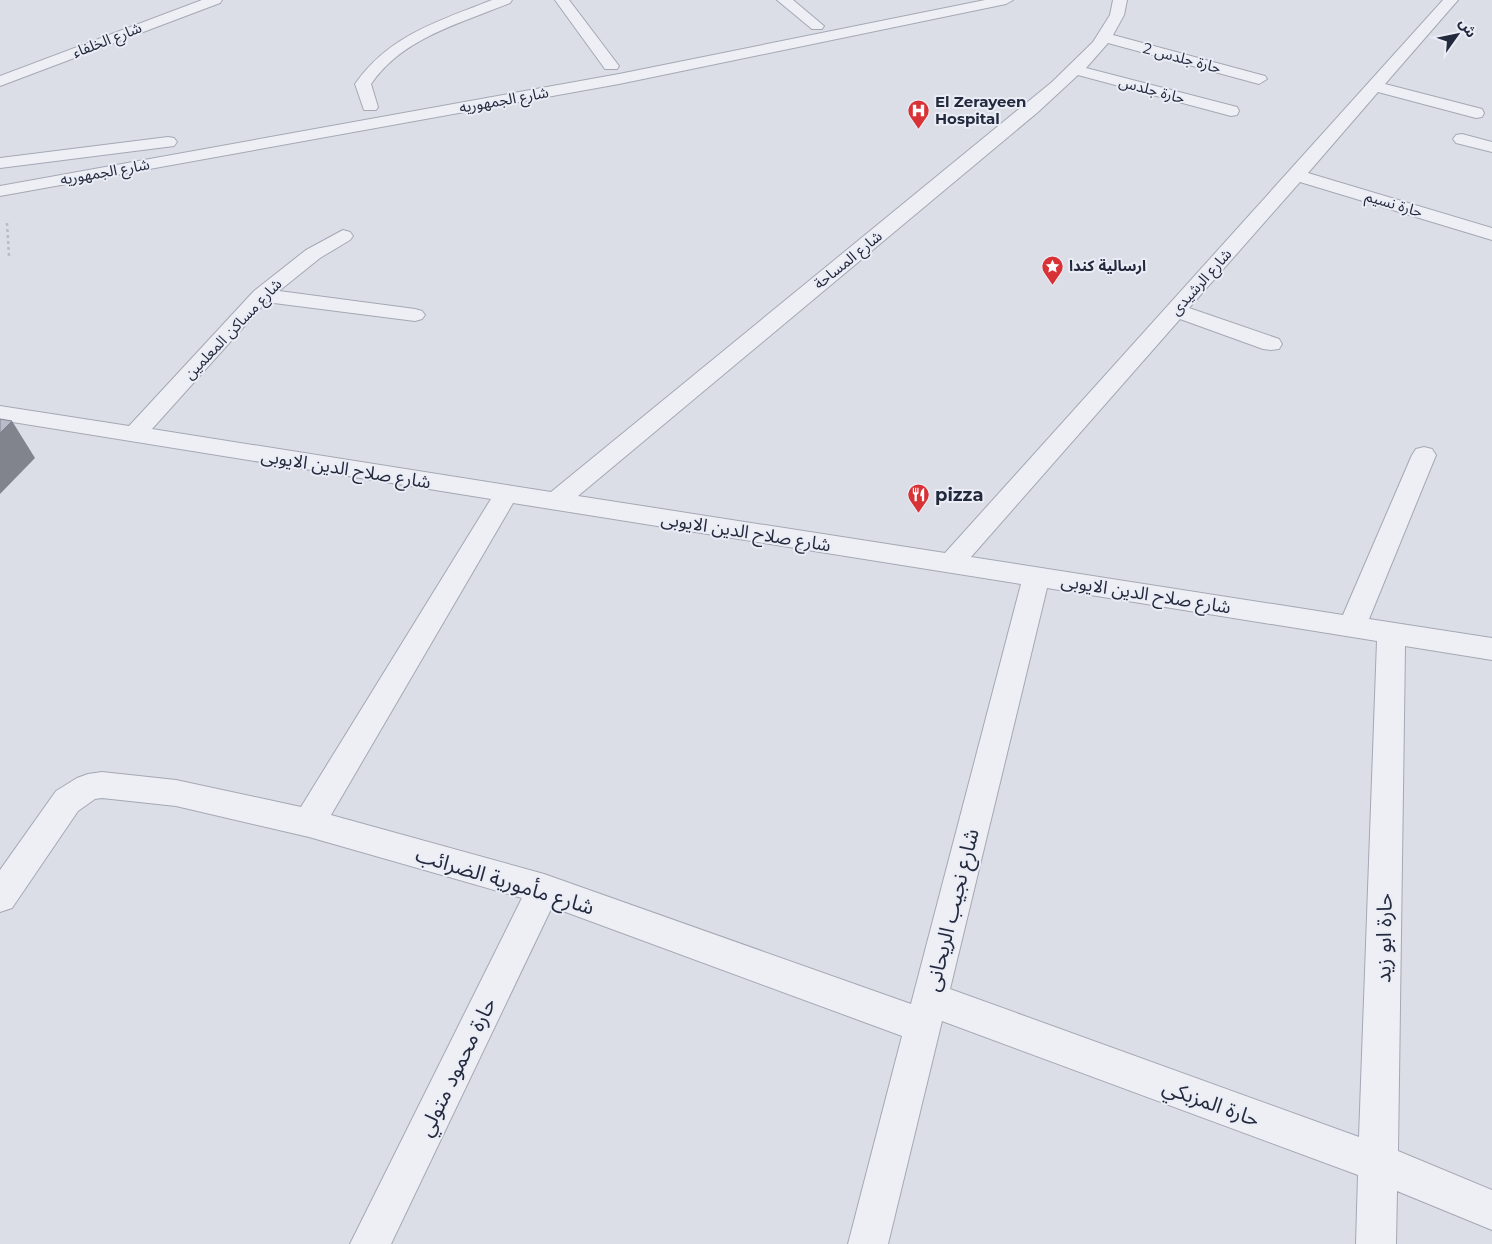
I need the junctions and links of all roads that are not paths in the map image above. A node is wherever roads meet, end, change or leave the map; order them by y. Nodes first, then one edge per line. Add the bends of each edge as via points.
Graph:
1 (215, 0) edge
2 (505, 0) edge
3 (562, 0) edge
4 (784, 0) edge
5 (947, 0) edge
6 (1006, 0) edge
7 (1120, 0) edge
8 (1451, 0) edge
9 (816, 26) junction
10 (1106, 38) junction
11 (611, 66) junction
12 (1073, 69) junction
13 (1259, 79) dead end
14 (0, 81) edge
15 (1375, 86) junction
16 (476, 89) dead end
17 (389, 104) dead end
18 (370, 107) junction
19 (350, 111) dead end
20 (1232, 111) dead end
21 (1476, 113) dead end
22 (183, 139) dead end
23 (1462, 139) dead end
24 (134, 148) junction
25 (1492, 148) edge
26 (0, 163) edge
27 (0, 174) edge
28 (1296, 174) junction
29 (0, 191) edge
30 (1492, 234) edge
31 (343, 236) dead end
32 (261, 295) junction
33 (1176, 310) junction
34 (415, 315) dead end
35 (1271, 344) dead end
36 (0, 413) edge
37 (134, 435) junction
38 (1424, 455) dead end
39 (506, 494) junction
40 (554, 502) junction
41 (951, 563) junction
42 (1036, 576) junction
43 (1352, 626) junction
44 (1391, 632) junction
45 (1492, 649) edge
46 (309, 823) junction
47 (544, 889) junction
48 (0, 897) edge
49 (926, 1013) junction
50 (1378, 1163) junction
51 (1492, 1210) edge
52 (370, 1244) edge
53 (868, 1244) edge
54 (1376, 1244) edge

1 - 14 street, شارع الخلفاء
2 - 18 street via 413,39 380,60 362,84
3 - 11 street
4 - 9 street
5 - 9 street, شارع الجمهوريه
6 - 29 street, شارع الجمهوريه via 620,79
7 - 10 street, شارع المساحة via 1114,24
8 - 15 street, شارع الرشيدى
9 - 11 street, شارع الجمهوريه
10 - 12 street, شارع المساحة
10 - 13 street, حارة جلدس 2
11 - 16 street, شارع الجمهوريه
12 - 20 street, حارة جلدس
12 - 40 street, شارع المساحة via 1004,132
15 - 21 street
15 - 28 street, شارع الرشيدى
17 - 18 street
18 - 19 street
22 - 24 street, شارع الجمهوريه
23 - 25 street
24 - 26 street, شارع الجمهوريه
24 - 27 street
28 - 30 street, حارة نسيم
28 - 33 street, شارع الرشيدى
31 - 32 street, شارع مساكن المعلمين via 313,254
32 - 34 street
32 - 37 street, شارع مساكن المعلمين
33 - 35 street
33 - 41 street, شارع الرشيدى
36 - 37 street, شارع صلاح الدين الايوبى
37 - 39 street, شارع صلاح الدين الايوبى
38 - 43 street
39 - 40 street, شارع صلاح الدين الايوبى
39 - 46 street
40 - 41 street, شارع صلاح الدين الايوبى
41 - 42 street, شارع صلاح الدين الايوبى
42 - 43 street, شارع صلاح الدين الايوبى
42 - 49 street, شارع نجيب الريحانى
43 - 44 street, شارع صلاح الدين الايوبى
44 - 45 street, شارع صلاح الدين الايوبى
44 - 50 street, حارة ابو زيد
46 - 47 street, شارع مأمورية الضرائب
46 - 48 street, شارع مأمورية الضرائب via 176,793 102,785 88,787 67,801
47 - 49 street, شارع مأمورية الضرائب
47 - 52 street, حارة محمود متولي
49 - 50 street, حارة المزبكي
49 - 53 street, شارع نجيب الريحانى
50 - 51 street, حارة المزبكي
50 - 54 street, حارة ابو زيد

